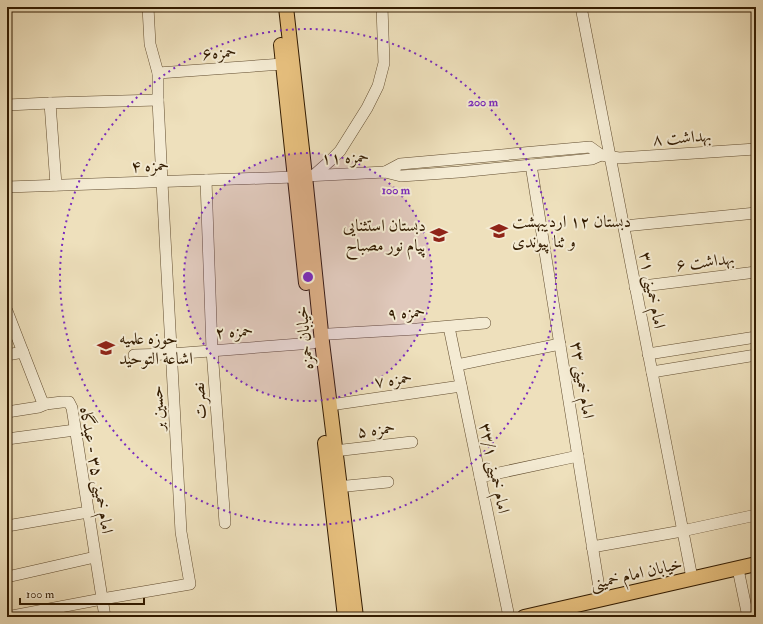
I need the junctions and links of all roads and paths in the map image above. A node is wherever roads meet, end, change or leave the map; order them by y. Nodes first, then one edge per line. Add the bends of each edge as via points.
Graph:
1 (148, 7) edge
2 (276, 7) edge
3 (286, 7) edge
4 (382, 7) edge
5 (581, 7) edge
6 (283, 64) junction
7 (158, 73) junction
8 (158, 100) junction
9 (50, 103) junction
10 (7, 106) edge
11 (756, 149) edge
12 (606, 156) junction
13 (531, 165) junction
14 (385, 172) junction
15 (304, 176) junction
16 (206, 180) junction
17 (162, 182) junction
18 (56, 185) junction
19 (7, 187) edge
20 (756, 213) edge
21 (624, 226) junction
22 (756, 272) edge
23 (635, 287) junction
24 (7, 311) edge
25 (485, 323) dead end
26 (448, 327) junction
27 (756, 337) edge
28 (321, 339) junction
29 (560, 344) junction
30 (212, 350) junction
31 (23, 352) junction
32 (171, 354) junction
33 (648, 354) junction
34 (7, 355) edge
35 (134, 355) dead end
36 (756, 355) edge
37 (456, 365) junction
38 (652, 372) junction
39 (461, 386) junction
40 (46, 404) junction
41 (330, 405) junction
42 (7, 412) edge
43 (75, 430) junction
44 (7, 439) edge
45 (412, 442) dead end
46 (343, 450) dead end
47 (578, 456) junction
48 (480, 477) junction
49 (388, 482) dead end
50 (347, 486) dead end
51 (88, 512) junction
52 (756, 514) edge
53 (225, 523) dead end
54 (7, 526) edge
55 (682, 531) junction
56 (592, 547) junction
57 (95, 557) junction
58 (756, 564) edge
59 (738, 569) junction
60 (7, 576) edge
61 (692, 578) junction
62 (102, 599) junction
63 (601, 600) junction
64 (7, 617) edge
65 (105, 617) edge
66 (345, 617) edge
67 (356, 617) edge
68 (509, 617) edge
69 (524, 617) edge
70 (748, 617) edge

1 - 7 street, حسین بر via 150,44
2 - 6 main road, خیابان حمزه
3 - 15 main road, خیابان حمزه
4 - 15 street via 384,63 378,86 340,151 331,160
5 - 12 street, امام خمینی ۳۱
6 - 7 street, حمزه۶
6 - 15 main road, خیابان حمزه
7 - 8 street, حسین بر
8 - 9 street
8 - 17 street, حسین بر
9 - 10 street
9 - 18 street
11 - 12 street, بهداشت ۸ via 619,158
12 - 13 street
12 - 14 street via 590,147 400,164
12 - 21 street, امام خمینی ۳۱
13 - 14 street via 401,176
13 - 29 street, امام خمینی ۳۳
14 - 15 street, حمزه ۱۱
15 - 16 street, حمزه ۴
15 - 28 main road, خیابان حمزه
16 - 17 street, حمزه ۴
16 - 30 street, نصرت
17 - 18 street, حمزه ۴
17 - 32 street, حسین بر
18 - 19 street, حمزه ۴
20 - 21 street
21 - 23 street, امام خمینی ۳۱
22 - 23 street, بهداشت ۶
23 - 33 street, امام خمینی ۳۱
24 - 31 street
25 - 26 street, حمزه ۹
26 - 28 street, حمزه ۹
26 - 37 street, امام خمینی ۳۳/۱
27 - 33 street
28 - 30 street, حمزه ۲
28 - 41 main road, خیابان حمزه
28 - 66 main road, خیابان حمزه
29 - 37 street
29 - 47 street, امام خمینی ۳۳
30 - 32 street, حمزه ۲
30 - 53 street, نصرت
31 - 34 street
31 - 40 street via 42,401
32 - 35 street, حمزه ۲
32 - 62 street, حسین بر via 181,532 190,584
33 - 38 street, امام خمینی ۳۱
36 - 38 street
37 - 39 street, امام خمینی ۳۳/۱
38 - 55 street, امام خمینی ۳۱
39 - 41 street, حمزه ۷
39 - 48 street, امام خمینی ۳۳/۱
40 - 42 street
40 - 43 street, امام خمینی ۳۵ - عیدگاه via 69,402
41 - 67 main road, خیابان حمزه
43 - 44 street
43 - 51 street, امام خمینی ۳۵ - عیدگاه
45 - 46 street, حمزه ۵
47 - 48 street
47 - 56 street, امام خمینی ۳۳
48 - 68 street, امام خمینی ۳۳/۱
49 - 50 street
51 - 54 street
51 - 57 street, امام خمینی ۳۵ - عیدگاه
52 - 55 street
55 - 56 street
55 - 61 street, امام خمینی ۳۱
56 - 63 street, امام خمینی ۳۳
57 - 60 street
57 - 62 street, امام خمینی ۳۵ - عیدگاه
58 - 59 main road, خیابان امام خمینی
59 - 61 main road, خیابان امام خمینی
59 - 70 street
61 - 63 main road, خیابان امام خمینی
62 - 64 street
62 - 65 street, امام خمینی ۳۵ - عیدگاه
63 - 69 main road, خیابان امام خمینی

